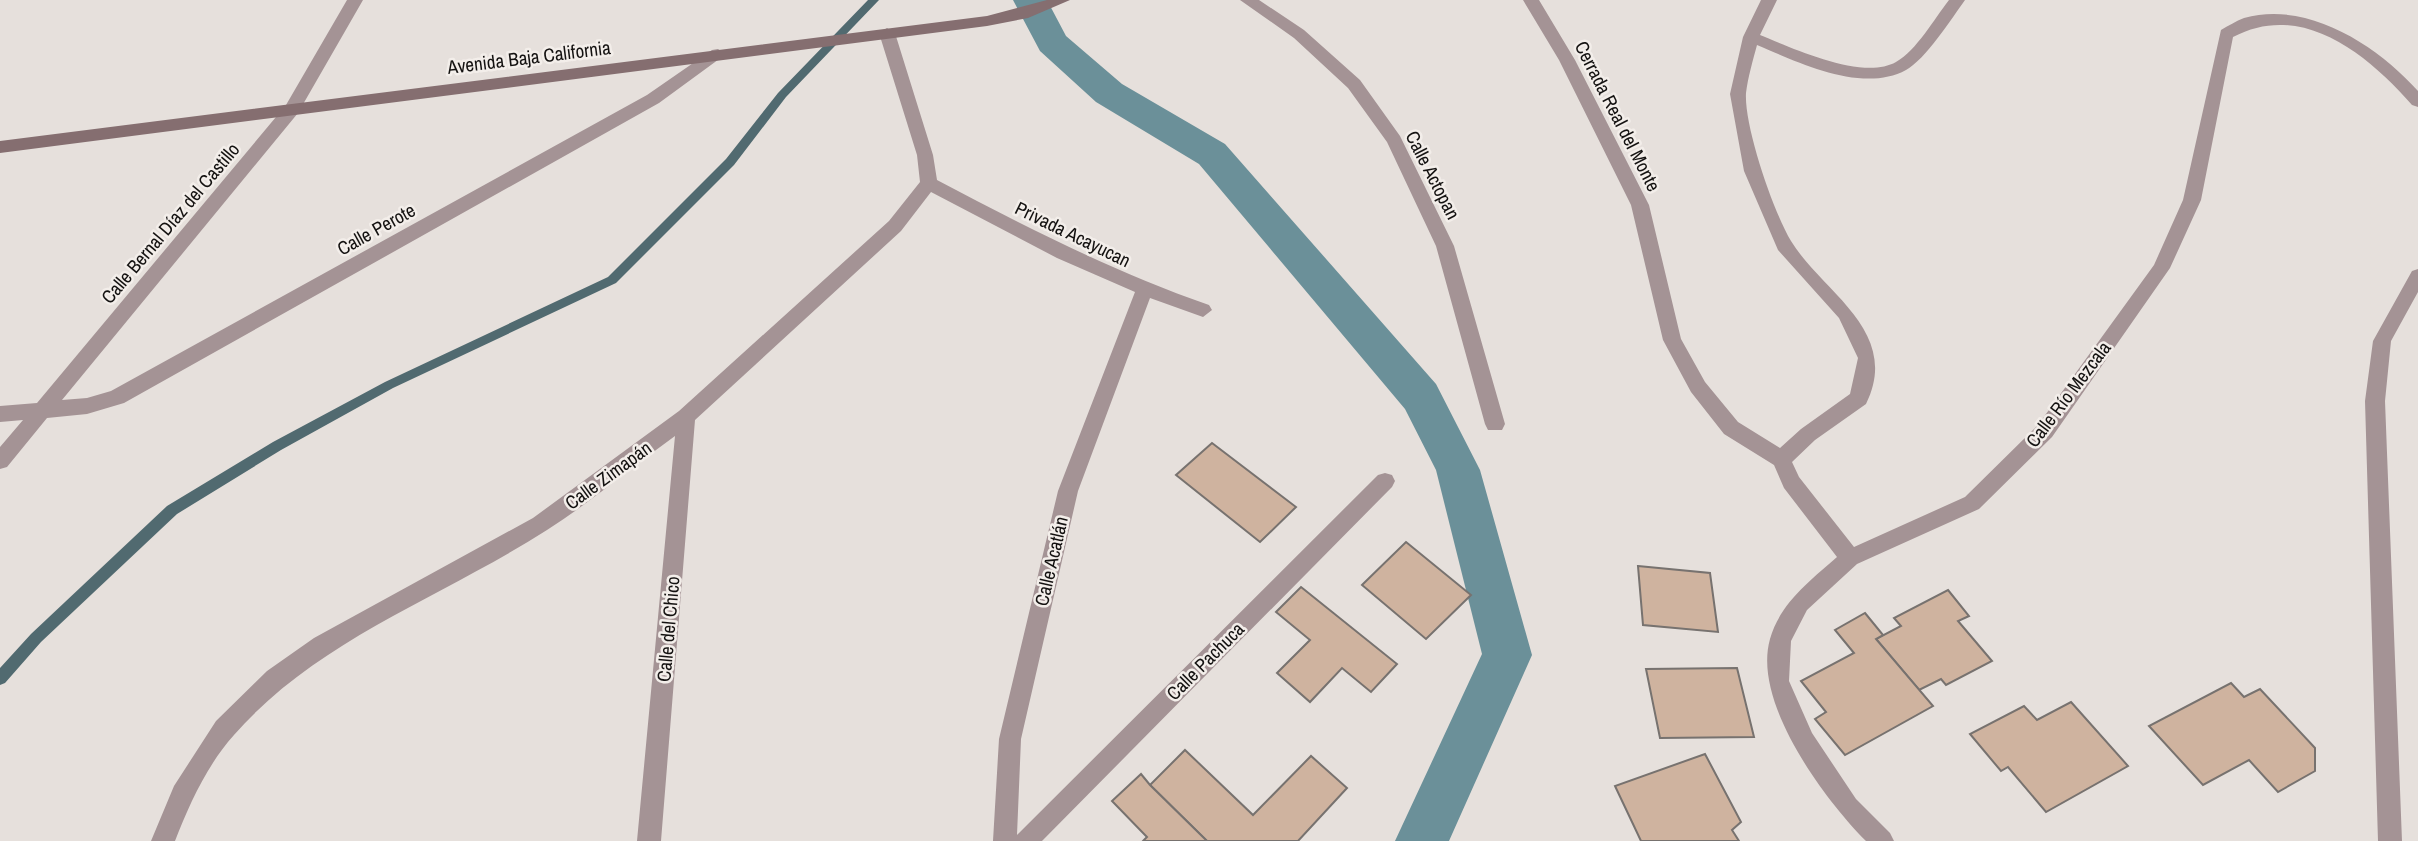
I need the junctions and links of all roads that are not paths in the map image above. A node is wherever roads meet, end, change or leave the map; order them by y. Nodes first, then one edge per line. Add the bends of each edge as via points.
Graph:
1 (355, 0) edge
2 (1062, 0) edge
3 (1248, 0) edge
4 (1531, 0) edge
5 (1769, 0) edge
6 (1957, 0) edge
7 (887, 33) junction
8 (1751, 37) junction
9 (718, 54) junction
10 (2418, 101) edge
11 (292, 109) junction
12 (0, 147) edge
13 (929, 183) junction
14 (2418, 276) edge
15 (1144, 291) junction
16 (1203, 310) dead end
17 (43, 408) junction
18 (0, 414) edge
19 (687, 418) junction
20 (1495, 424) dead end
21 (1782, 460) junction
22 (0, 461) edge
23 (1385, 481) dead end
24 (1850, 558) junction
25 (163, 841) edge
26 (649, 841) edge
27 (1005, 841) edge
28 (1026, 841) edge
29 (1882, 841) edge
30 (2390, 841) edge

1 - 11 street, Calle Bernal Díaz del Castillo
2 - 7 main road, Avenida Baja California via 987,21
3 - 20 street, Calle Actopan via 1299,34 1354,83 1394,140 1445,246
4 - 21 street, Cerrada Real del Monte via 1567,60 1640,205 1672,340 1698,387 1731,428
5 - 8 street
6 - 8 street via 1901,66 1869,72 1825,66
7 - 9 main road, Avenida Baja California
7 - 13 street via 925,155
8 - 21 street via 1738,94 1752,171 1784,245 1846,314 1867,358 1859,398 1796,441
9 - 11 main road, Avenida Baja California
9 - 17 street, Calle Perote via 653,99 117,397 87,406
10 - 24 street, Calle Río Mezcala via 2358,47 2321,27 2281,17 2249,21 2226,34 2192,200 2166,257 2053,420 1972,503
11 - 12 main road, Avenida Baja California
11 - 17 street, Calle Bernal Díaz del Castillo
13 - 15 street, Privada Acayucan via 1069,258
13 - 19 street, Calle Zimapán via 895,226
14 - 30 street via 2382,341 2375,401
15 - 16 street, Privada Acayucan
15 - 27 street, Calle Acatlán via 1068,491 1010,739
17 - 18 street, Calle Perote
17 - 22 street, Calle Bernal Díaz del Castillo
19 - 25 street, Calle Zimapán via 540,524 321,645 275,678 224,729 182,794
19 - 26 street, Calle del Chico
21 - 24 street via 1791,482
23 - 28 street, Calle Pachuca
24 - 29 street, Calle Río Mezcala via 1800,603 1780,640 1778,681 1804,741 1848,807

